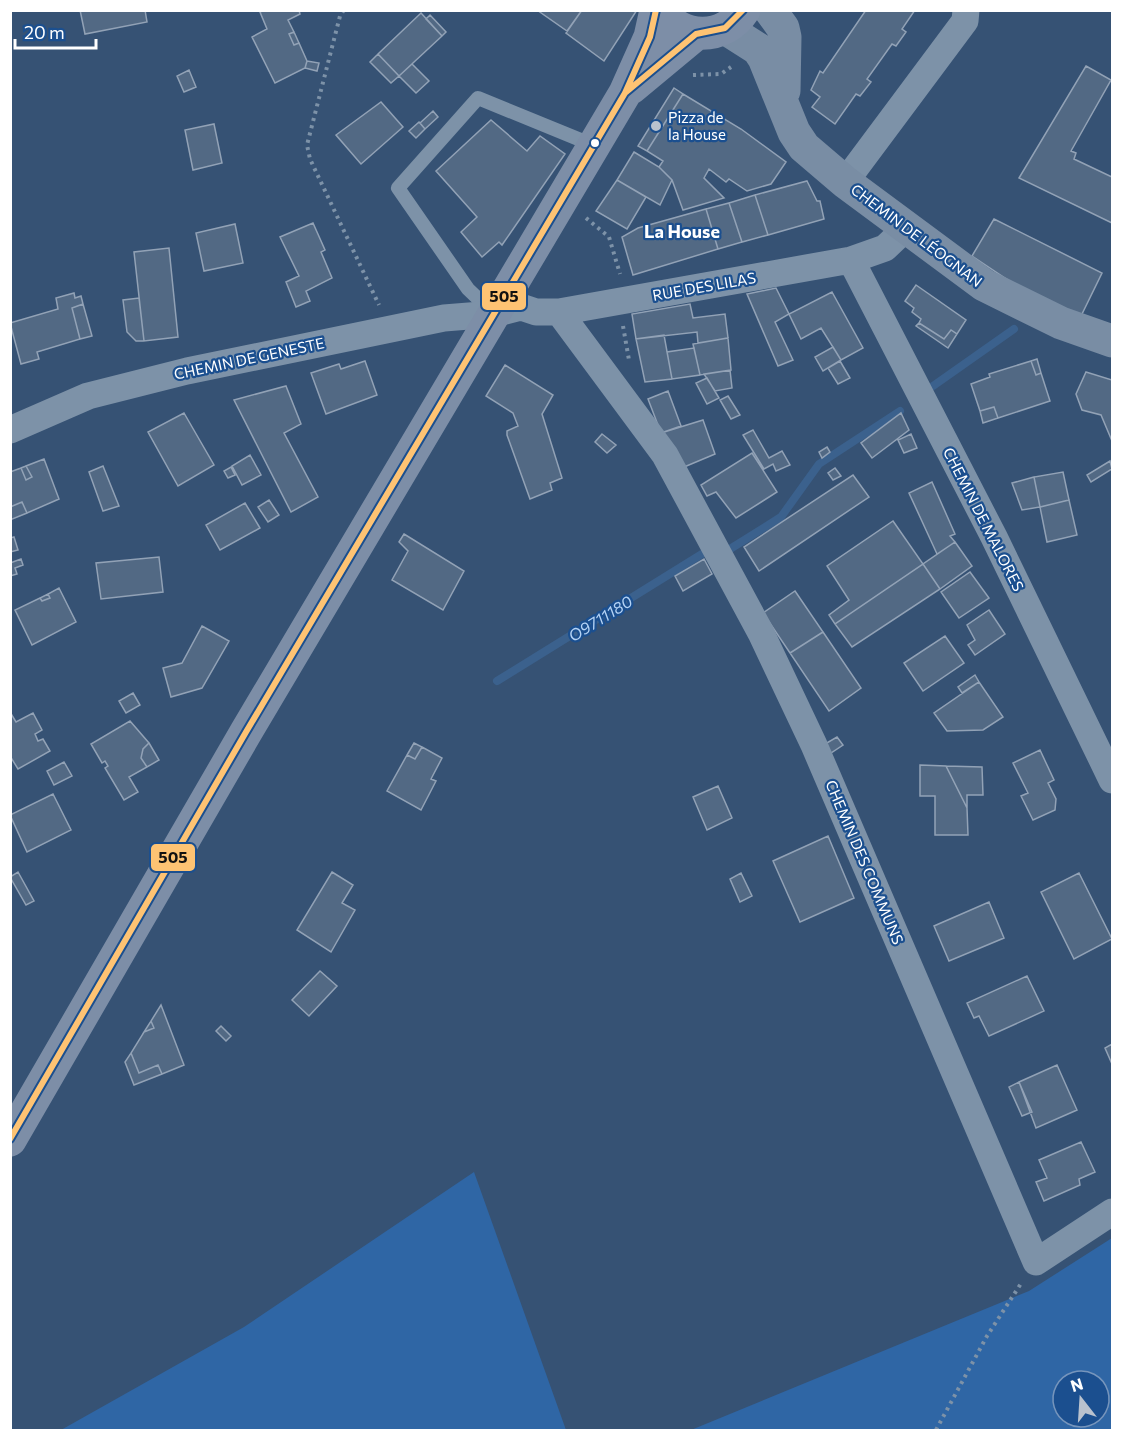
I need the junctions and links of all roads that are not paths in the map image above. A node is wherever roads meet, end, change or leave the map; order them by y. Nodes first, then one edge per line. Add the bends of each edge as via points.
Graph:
1 (656, 10) edge
2 (661, 10) edge
3 (770, 10) edge
4 (966, 10) edge
5 (722, 24) edge
6 (625, 93) junction
7 (783, 108) junction
8 (593, 145) junction
9 (845, 182) junction
10 (905, 229) junction
11 (851, 260) junction
12 (559, 312) junction
13 (494, 314) junction
14 (1113, 341) edge
15 (10, 430) edge
16 (1113, 780) edge
17 (10, 1140) edge
18 (1113, 1212) edge

1 - 6 main road via 650,37
2 - 5 main road via 680,29
3 - 7 street, CHEMIN DE LÉOGNAN via 785,36
4 - 9 street via 965,21
5 - 6 main road
5 - 7 street, CHEMIN DE LÉOGNAN via 758,50
6 - 8 main road
7 - 9 street, CHEMIN DE LÉOGNAN via 804,147
8 - 13 main road
8 - 13 lane via 478,98 398,188 468,289
9 - 10 street, CHEMIN DE LÉOGNAN
10 - 11 street, RUE DES LILAS via 885,249
10 - 14 street, CHEMIN DE LÉOGNAN via 984,285 1061,323
11 - 12 street, RUE DES LILAS
11 - 16 street, CHEMIN DE MALORES via 994,537
12 - 13 street, RUE DES LILAS via 536,312 521,307
12 - 18 street, CHEMIN DES COMMUNS via 665,455 740,594 814,746 1036,1262
13 - 15 street, CHEMIN DE GENESTE via 390,327 187,371 88,396
13 - 17 main road

